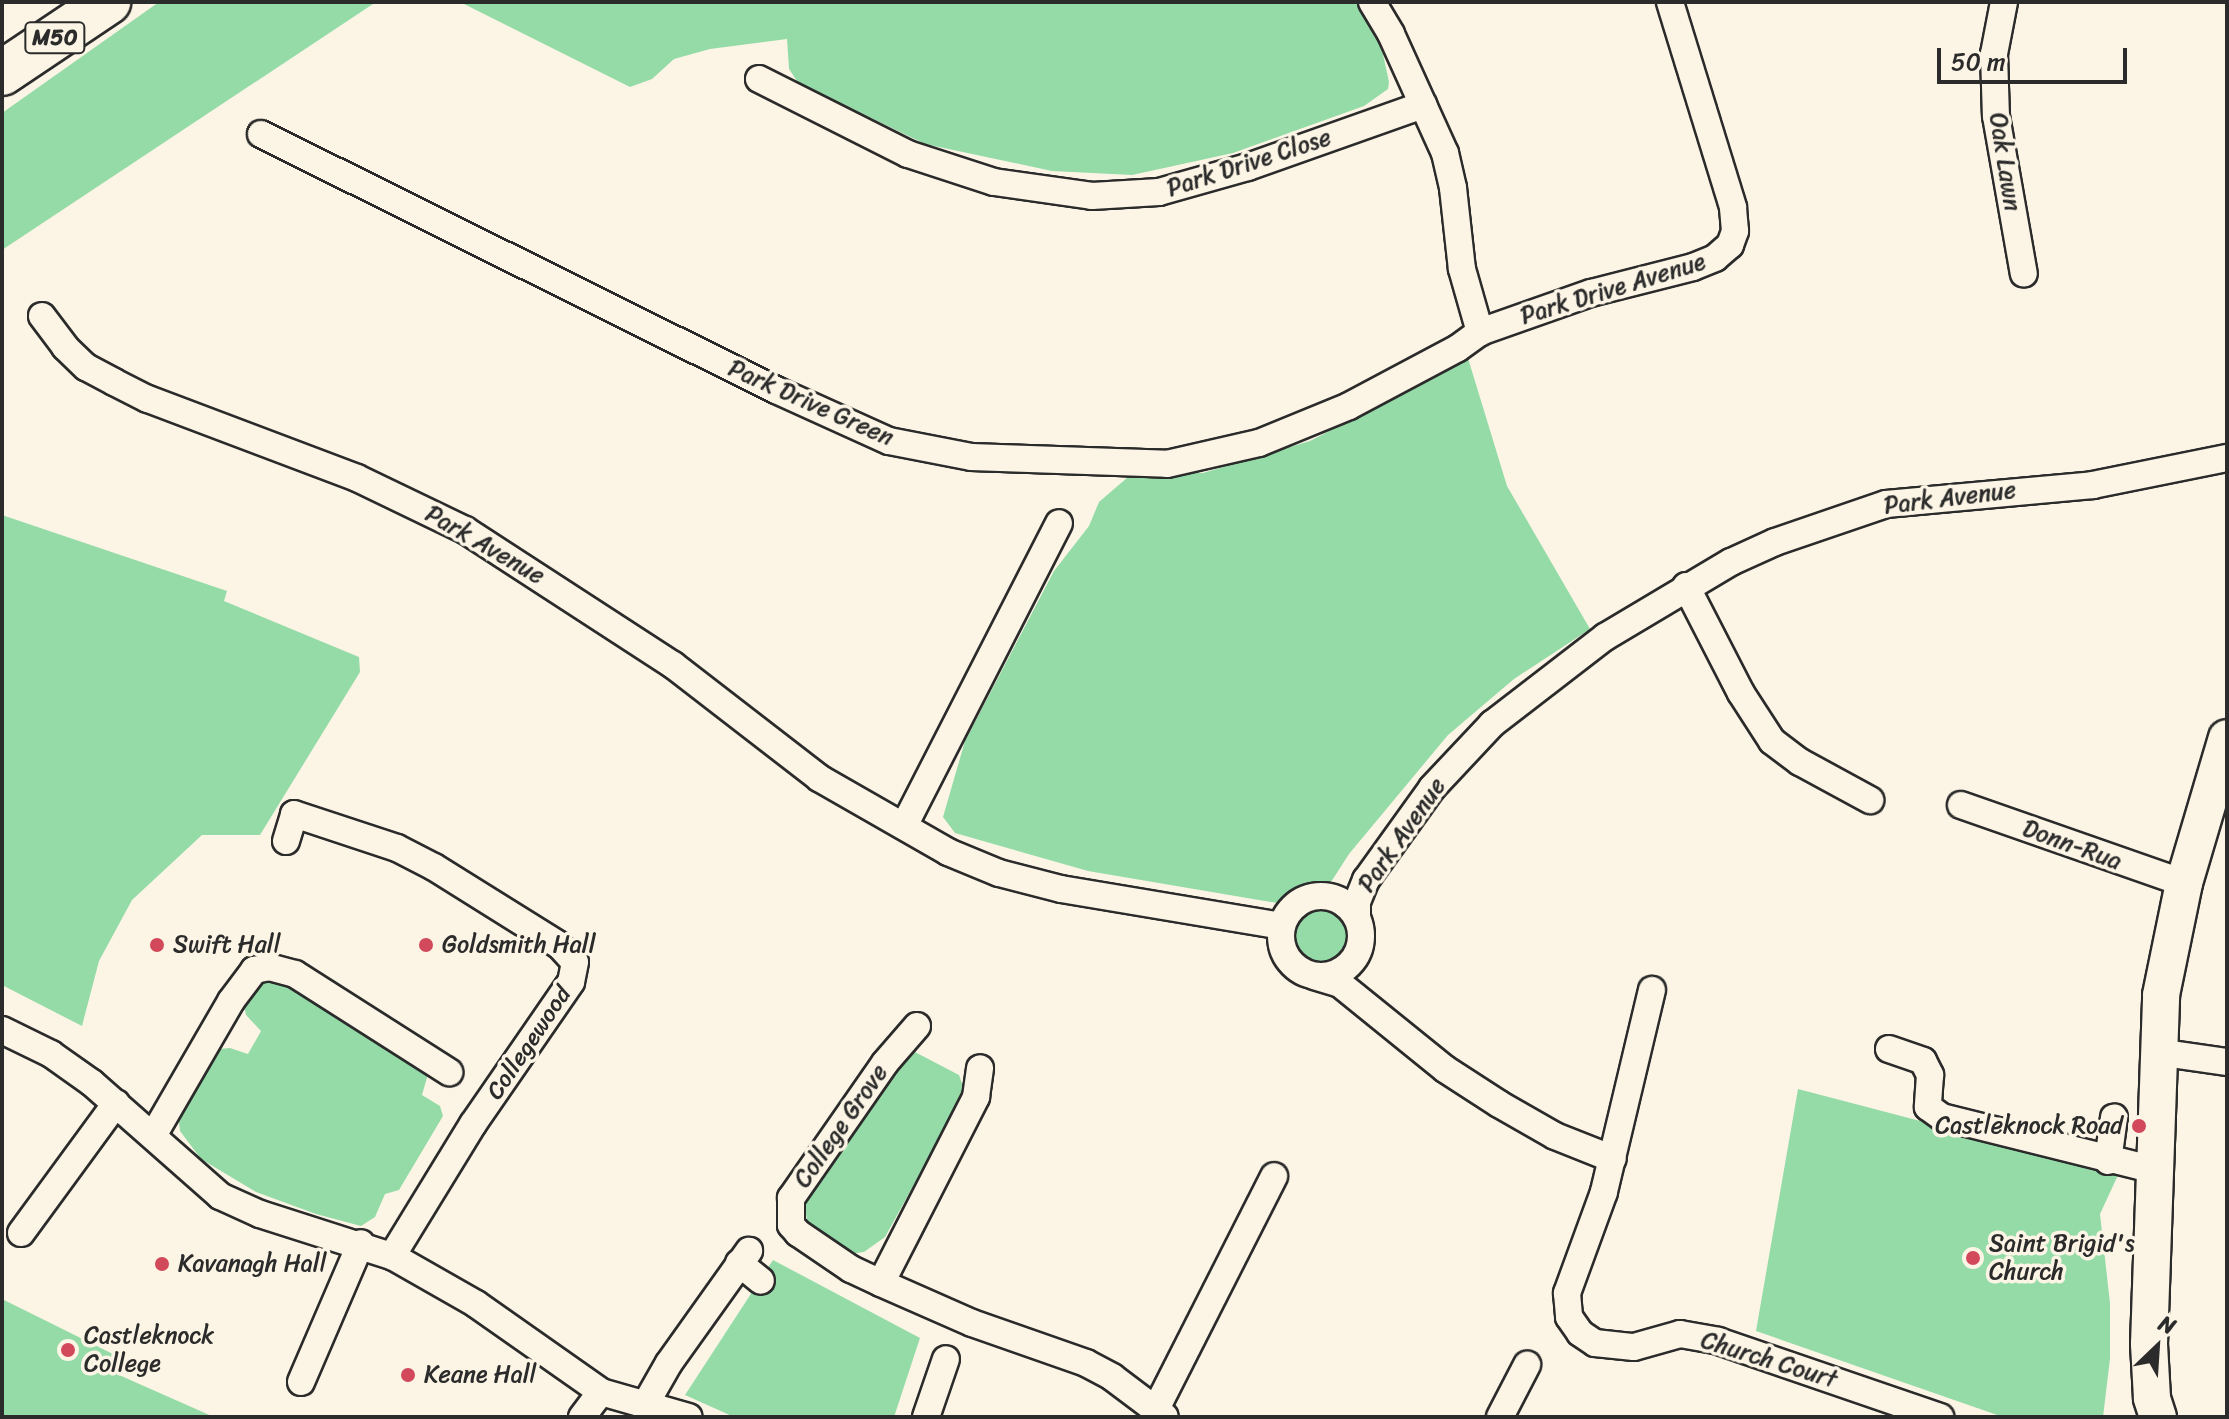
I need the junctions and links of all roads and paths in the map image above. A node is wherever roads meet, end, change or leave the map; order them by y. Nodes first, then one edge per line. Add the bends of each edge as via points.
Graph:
1 (108, 2) edge
2 (1372, 2) edge
3 (1670, 2) edge
4 (2004, 2) edge
5 (2, 73) edge
6 (759, 79) dead end
7 (1423, 105) junction
8 (261, 134) dead end
9 (2024, 274) dead end
10 (42, 316) dead end
11 (1480, 332) junction
12 (2227, 458) edge
13 (1059, 523) dead end
14 (1686, 586) junction
15 (2227, 738) edge
16 (1870, 800) dead end
17 (1961, 805) dead end
18 (904, 826) junction
19 (286, 841) dead end
20 (2184, 883) junction
21 (1357, 915) junction
22 (1282, 926) junction
23 (1314, 976) junction
24 (1652, 990) dead end
25 (917, 1026) dead end
26 (2, 1030) edge
27 (1889, 1049) dead end
28 (2157, 1052) junction
29 (2227, 1062) edge
30 (980, 1068) dead end
31 (449, 1072) dead end
32 (116, 1103) junction
33 (2114, 1117) dead end
34 (154, 1134) junction
35 (1613, 1159) junction
36 (2108, 1161) junction
37 (2155, 1170) junction
38 (1274, 1176) dead end
39 (21, 1233) dead end
40 (361, 1243) junction
41 (392, 1256) junction
42 (761, 1281) dead end
43 (881, 1283) junction
44 (946, 1359) dead end
45 (1527, 1365) dead end
46 (301, 1382) dead end
47 (601, 1392) junction
48 (645, 1405) junction
49 (1160, 1413) edge
50 (582, 1417) edge
51 (689, 1417) edge
52 (926, 1417) edge
53 (1500, 1417) edge
54 (1940, 1417) edge
55 (2158, 1417) edge

1 - 5 highway, M50
2 - 7 street
3 - 11 street, Park Drive Avenue via 1733,207 1730,245 1693,267 1591,293
4 - 9 street, Oak Lawn via 1994,89
6 - 7 street, Park Drive Close via 908,154 994,182 1092,196 1159,192 1248,167
7 - 11 street via 1450,172 1462,269
8 - 11 street, Park Drive Green via 790,397 889,441 971,457 1167,464 1259,443 1349,406
10 - 18 street, Park Avenue via 86,367 114,382 357,478 465,530 673,665 819,778
12 - 14 street, Park Avenue via 2093,485 1886,504 1775,542
13 - 18 street
14 - 16 street via 1772,741
14 - 21 street, Park Avenue via 1526,695 1459,756 1366,880
15 - 20 main road
17 - 20 street, Donn-Rua
18 - 22 street, Park Avenue via 999,873
19 - 41 street, Collegewood via 294,814 397,848 559,945 575,962 571,982 473,1124
20 - 28 main road via 2163,982
21 - 22 street via 1336,898 1309,897 1296,903
21 - 23 street via 1362,940 1358,954 1340,972
22 - 23 street via 1284,952
23 - 35 street via 1340,984 1445,1069 1499,1104 1555,1136
24 - 35 street
25 - 43 street, College Grove via 791,1198 791,1225 798,1233
26 - 32 street via 51,1054
27 - 36 street via 1923,1061 1930,1075 1928,1107 1942,1117
28 - 29 street
28 - 37 main road
30 - 43 street via 976,1097
31 - 34 street via 295,974 269,967 254,970
32 - 34 street
32 - 39 street
33 - 36 street
34 - 40 street via 220,1196 260,1214
35 - 54 street, Church Court via 1567,1293 1569,1317 1580,1333 1595,1343 1634,1347 1680,1334 1718,1341
36 - 37 street
37 - 55 main road via 2149,1358
38 - 49 street, College Grove
40 - 41 street
40 - 46 street
41 - 47 street via 476,1304
42 - 48 street via 744,1257
43 - 49 street, College Grove via 972,1323 1086,1363
44 - 52 street
45 - 53 street
47 - 48 street
47 - 50 street
48 - 51 street

